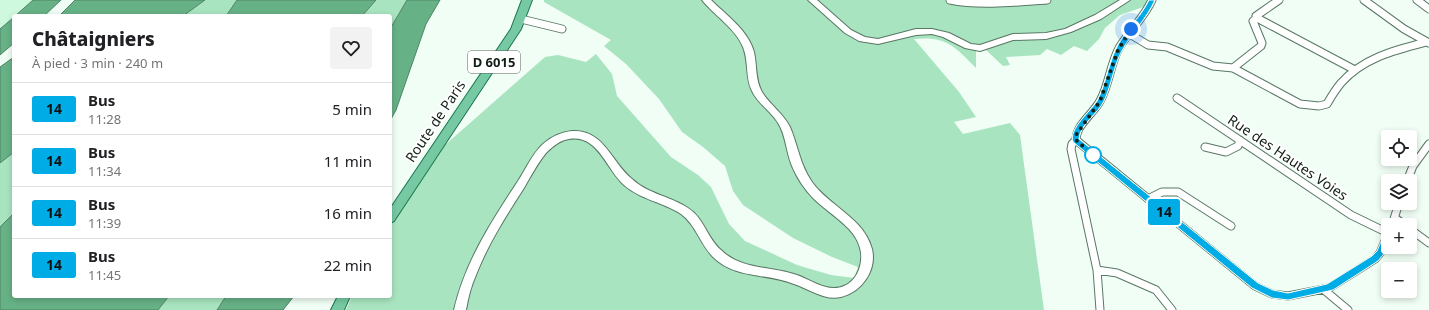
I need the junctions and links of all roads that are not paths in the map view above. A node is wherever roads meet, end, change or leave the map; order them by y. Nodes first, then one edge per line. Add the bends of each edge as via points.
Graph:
1 (527, 0) edge
2 (706, 0) edge
3 (812, 0) edge
4 (950, 0) edge
5 (1047, 0) edge
6 (1126, 0) edge
7 (1152, 0) edge
8 (1279, 0) edge
9 (1364, 0) edge
10 (1417, 0) edge
11 (1429, 9) edge
12 (1257, 18) junction
13 (521, 19) junction
14 (562, 29) dead end
15 (1128, 34) junction
16 (1428, 43) edge
17 (1233, 68) junction
18 (1355, 70) junction
19 (1177, 98) dead end
20 (1076, 140) junction
21 (1240, 140) junction
22 (1429, 144) edge
23 (1205, 147) dead end
24 (1410, 174) edge
25 (1148, 199) junction
26 (392, 215) edge
27 (1231, 226) dead end
28 (1381, 230) edge
29 (1417, 234) edge
30 (1429, 243) edge
31 (1381, 250) edge
32 (1097, 270) junction
33 (1323, 289) junction
34 (343, 298) edge
35 (337, 310) edge
36 (460, 310) edge
37 (1100, 310) edge
38 (1172, 310) edge
39 (1348, 310) edge

1 - 13 main road, Route de Paris / D 6015
2 - 36 main road via 744,40 751,58 754,86 783,124 802,176 813,191 854,228 863,240 867,256 860,279 853,287 832,293 792,278 729,264 717,254 695,220 685,211 637,190 620,175 606,152 596,142 577,135 560,138 549,144 539,155 472,268
3 - 6 main road via 846,30 867,41 882,42 917,32 933,31 970,47 981,48 1013,37 1046,36 1085,25
4 - 5 street
7 - 15 street via 1147,11
8 - 12 street via 1256,16
9 - 16 street
10 - 11 street
12 - 17 street via 1253,21 1262,44
12 - 18 street
13 - 14 street
13 - 26 main road, Route de Paris / D 6015 via 498,58
15 - 17 street via 1148,45 1167,47 1213,66
15 - 20 street via 1118,50 1100,101 1081,126
16 - 18 street via 1379,55
17 - 18 street via 1300,104 1319,106 1327,104 1341,83
19 - 21 street, Rue des Hautes Voies
20 - 25 street
20 - 32 street via 1071,148
21 - 23 street via 1238,146 1226,152
21 - 28 street, Rue des Hautes Voies via 1352,215
22 - 24 street
25 - 27 street via 1162,191 1178,192
25 - 33 street via 1255,286 1272,294 1288,296
29 - 30 street
31 - 33 street via 1375,259 1329,288
32 - 37 street
32 - 38 street via 1117,273 1156,290
33 - 39 street
34 - 35 main road

